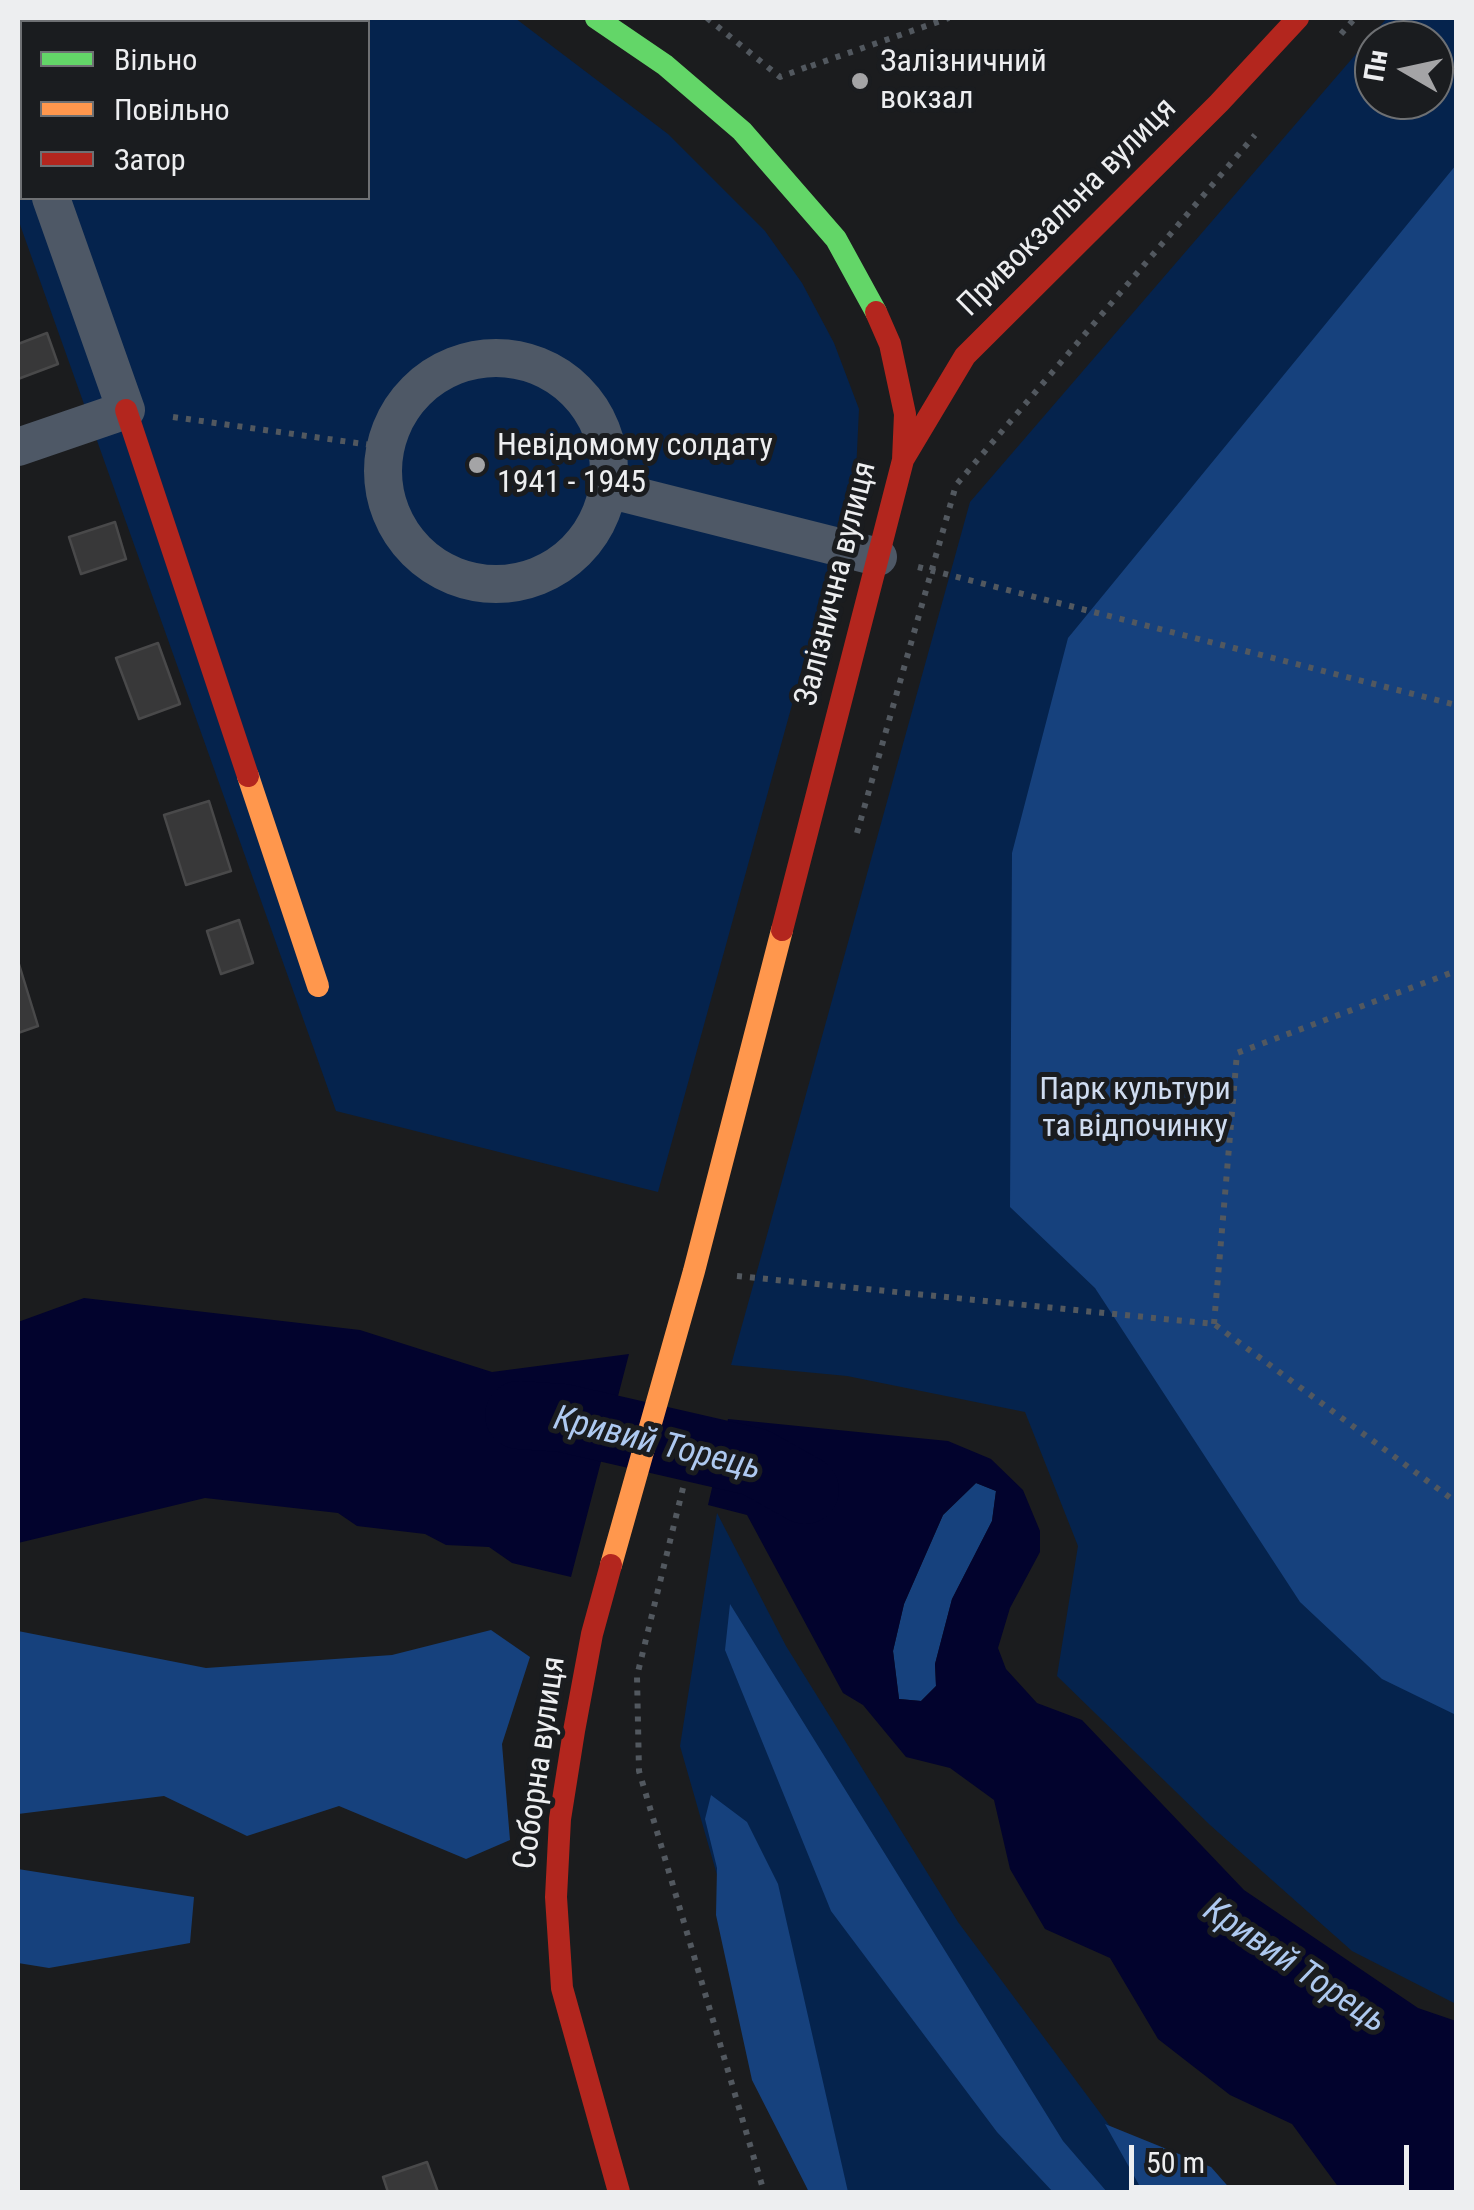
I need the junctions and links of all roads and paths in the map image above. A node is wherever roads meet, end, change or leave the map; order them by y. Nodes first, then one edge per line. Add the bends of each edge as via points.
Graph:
1 (596, 18) edge
2 (706, 18) edge
3 (948, 18) edge
4 (1298, 18) edge
5 (1355, 18) edge
6 (1330, 48) dead end
7 (1265, 123) dead end
8 (53, 200) edge
9 (126, 410) junction
10 (385, 447) junction
11 (18, 448) edge
12 (903, 460) junction
13 (608, 489) junction
14 (878, 557) junction
15 (933, 571) junction
16 (1456, 705) edge
17 (853, 846) dead end
18 (1456, 971) edge
19 (318, 986) dead end
20 (735, 1276) dead end
21 (1214, 1324) junction
22 (1456, 1502) edge
23 (592, 1634) joint
24 (637, 1676) dead end
25 (619, 2192) edge
26 (764, 2192) edge

1 - 12 street, Залізнична вулиця via 665,65 742,131 836,239 890,344 904,414
2 - 3 path via 780,77
4 - 12 street, Привокзальна вулиця via 966,356
5 - 6 path
7 - 15 path via 956,485
8 - 9 street
9 - 10 path
9 - 11 street
9 - 19 street
10 - 13 street via 398,413 424,384 457,364 496,357 534,364 568,384 594,413 608,450
10 - 13 street via 383,483 392,518 412,549 441,571 475,583 511,584 546,574 576,553 597,523
12 - 14 street, Залізнична вулиця
13 - 14 street
14 - 15 path
14 - 23 street, Залізнична вулиця via 694,1271
15 - 16 path
15 - 17 path
18 - 21 path via 1237,1054
20 - 21 path
21 - 22 path
23 - 25 street, Соборна вулиця via 560,1819 556,1898 562,1988
24 - 26 path via 638,1771

